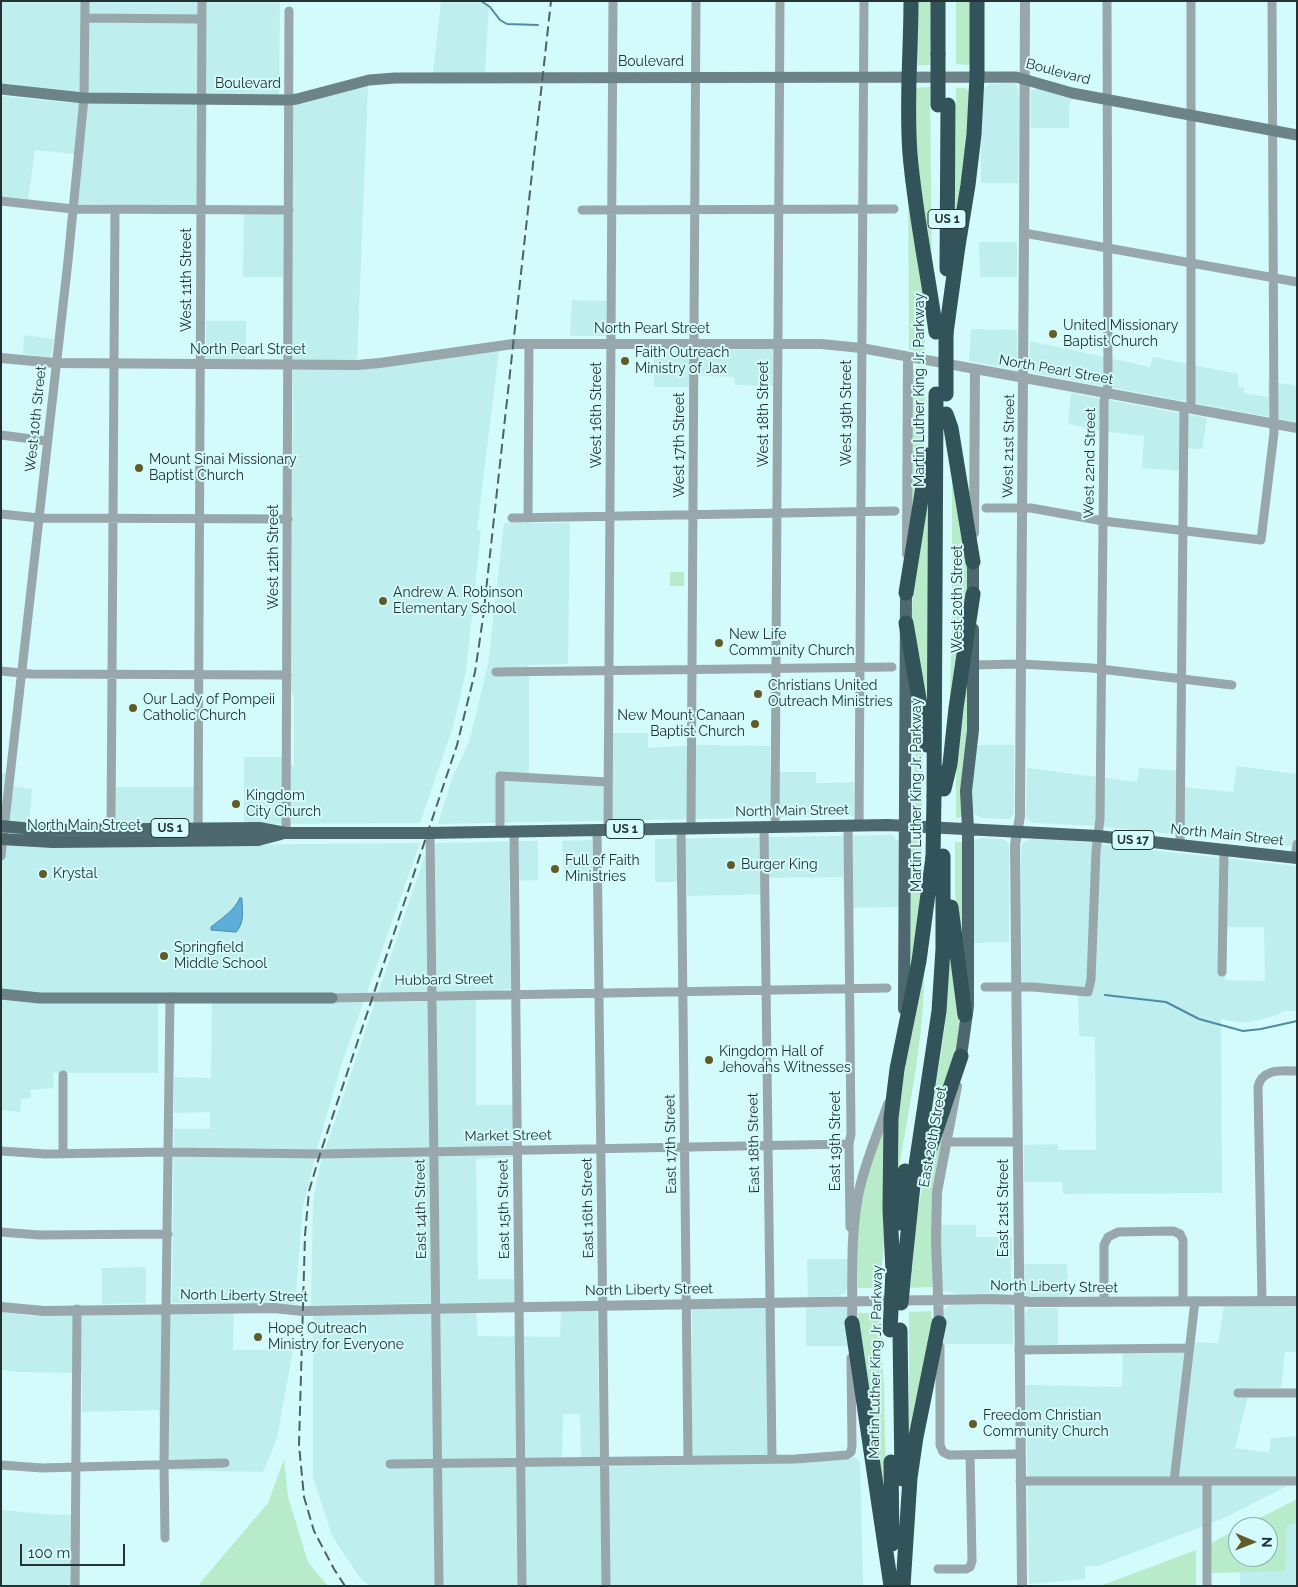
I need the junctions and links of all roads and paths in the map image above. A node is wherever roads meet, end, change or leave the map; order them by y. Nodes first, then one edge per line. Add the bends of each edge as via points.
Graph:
1 (85, 1) edge
2 (202, 1) edge
3 (613, 1) edge
4 (696, 1) edge
5 (780, 1) edge
6 (864, 1) edge
7 (911, 1) edge
8 (938, 1) edge
9 (948, 1) edge
10 (977, 1) edge
11 (1025, 1) edge
12 (1107, 1) edge
13 (1191, 1) edge
14 (1272, 1) edge
15 (289, 11) dead end
16 (85, 18) junction
17 (202, 19) junction
18 (943, 54) junction
19 (863, 76) junction
20 (910, 76) junction
21 (977, 76) junction
22 (612, 77) junction
23 (695, 77) junction
24 (779, 77) junction
25 (1024, 78) junction
26 (1, 89) edge
27 (84, 98) junction
28 (202, 99) junction
29 (289, 100) junction
30 (1107, 100) junction
31 (1190, 116) junction
32 (1272, 131) junction
33 (1297, 135) edge
34 (1, 201) edge
35 (73, 209) junction
36 (115, 209) junction
37 (695, 209) junction
38 (779, 209) junction
39 (862, 209) junction
40 (894, 209) dead end
41 (201, 210) junction
42 (289, 210) junction
43 (582, 210) dead end
44 (612, 210) junction
45 (1024, 233) junction
46 (1109, 249) junction
47 (1190, 264) junction
48 (1272, 278) junction
49 (1297, 282) edge
50 (941, 332) junction
51 (611, 343) junction
52 (693, 343) junction
53 (778, 343) junction
54 (529, 344) junction
55 (861, 348) junction
56 (908, 357) junction
57 (1, 358) edge
58 (55, 363) junction
59 (113, 364) junction
60 (200, 364) junction
61 (288, 364) junction
62 (975, 370) junction
63 (1024, 378) junction
64 (941, 394) junction
65 (1106, 394) junction
66 (1187, 408) junction
67 (946, 414) junction
68 (1273, 424) junction
69 (1297, 428) edge
70 (1, 436) edge
71 (47, 441) junction
72 (986, 508) dead end
73 (1022, 509) junction
74 (895, 511) dead end
75 (861, 512) junction
76 (777, 513) junction
77 (1, 514) edge
78 (693, 515) junction
79 (610, 516) junction
80 (38, 518) junction
81 (512, 518) dead end
82 (528, 518) junction
83 (113, 519) junction
84 (200, 519) junction
85 (288, 520) junction
86 (1103, 520) junction
87 (1183, 531) junction
88 (973, 562) junction
89 (906, 593) junction
90 (973, 594) junction
91 (906, 624) junction
92 (1021, 664) junction
93 (973, 665) junction
94 (859, 667) junction
95 (892, 667) dead end
96 (776, 669) junction
97 (692, 670) junction
98 (1102, 670) junction
99 (1, 671) edge
100 (609, 671) junction
101 (496, 672) dead end
102 (22, 673) junction
103 (112, 674) junction
104 (199, 674) junction
105 (287, 675) junction
106 (1182, 679) junction
107 (1232, 685) dead end
108 (608, 782) junction
109 (940, 794) junction
110 (854, 825) junction
111 (904, 825) junction
112 (770, 827) junction
113 (198, 828) junction
114 (686, 828) junction
115 (968, 828) junction
116 (111, 829) junction
117 (603, 830) junction
118 (1017, 830) junction
119 (500, 832) junction
120 (514, 832) junction
121 (2, 833) edge
122 (286, 833) junction
123 (430, 833) junction
124 (1098, 836) junction
125 (1297, 844) edge
126 (1180, 845) junction
127 (1224, 850) junction
128 (1, 856) edge
129 (940, 858) junction
130 (1296, 858) edge
131 (1222, 972) dead end
132 (1016, 986) junction
133 (985, 987) dead end
134 (850, 988) junction
135 (887, 988) dead end
136 (766, 990) junction
137 (683, 991) junction
138 (599, 992) junction
139 (1, 994) edge
140 (516, 994) junction
141 (432, 995) junction
142 (170, 997) junction
143 (332, 998) joint
144 (965, 1015) junction
145 (961, 1056) junction
146 (897, 1069) junction
147 (1297, 1070) edge
148 (63, 1075) dead end
149 (946, 1142) junction
150 (1017, 1142) junction
151 (849, 1144) junction
152 (768, 1146) junction
153 (601, 1148) junction
154 (684, 1148) junction
155 (517, 1150) junction
156 (1, 1151) edge
157 (434, 1151) junction
158 (168, 1152) junction
159 (63, 1154) junction
160 (914, 1185) junction
161 (1, 1232) edge
162 (168, 1234) junction
163 (851, 1257) junction
164 (898, 1271) junction
165 (937, 1299) junction
166 (1019, 1300) junction
167 (852, 1301) junction
168 (1262, 1301) junction
169 (1297, 1301) edge
170 (770, 1302) junction
171 (1104, 1302) junction
172 (1183, 1302) junction
173 (1195, 1302) junction
174 (687, 1304) junction
175 (603, 1305) junction
176 (519, 1306) junction
177 (1, 1307) edge
178 (167, 1308) junction
179 (435, 1308) junction
180 (78, 1310) junction
181 (852, 1323) junction
182 (938, 1324) junction
183 (895, 1330) junction
184 (1189, 1348) junction
185 (1018, 1350) junction
186 (1238, 1393) dead end
187 (1297, 1393) edge
188 (1020, 1454) junction
189 (970, 1455) junction
190 (772, 1459) junction
191 (688, 1460) junction
192 (604, 1462) junction
193 (225, 1463) dead end
194 (521, 1463) junction
195 (164, 1464) junction
196 (390, 1464) dead end
197 (438, 1464) junction
198 (1, 1465) edge
199 (76, 1467) junction
200 (1020, 1481) junction
201 (1174, 1481) junction
202 (1207, 1481) junction
203 (1297, 1481) edge
204 (165, 1538) dead end
205 (938, 1569) dead end
206 (439, 1584) dead end
207 (75, 1586) edge
208 (522, 1586) edge
209 (606, 1586) edge
210 (892, 1586) edge
211 (903, 1586) edge
212 (1022, 1586) edge
213 (1207, 1586) edge

1 - 16 street, West 10th Street
2 - 17 street, West 11th Street
3 - 22 street, West 16th Street
4 - 23 street, West 17th Street
5 - 24 street, West 18th Street
6 - 19 street, West 19th Street
7 - 20 highway
8 - 18 highway, Martin Luther King Jr. Parkway / US 1
9 - 18 highway, Martin Luther King Jr. Parkway / US 1
10 - 21 highway
11 - 25 street, West 21st Street
12 - 30 street, West 22nd Street
13 - 31 street
14 - 32 street
15 - 29 street, West 12th Street
16 - 17 street
16 - 27 street, West 10th Street
17 - 28 street, West 11th Street
18 - 50 highway, Martin Luther King Jr. Parkway / US 1
19 - 20 main road, Boulevard
19 - 24 main road, Boulevard
19 - 39 street, West 19th Street
20 - 21 main road, Boulevard
20 - 50 highway via 912,174
21 - 25 main road, Boulevard
21 - 50 highway via 972,159
22 - 23 main road, Boulevard
22 - 29 main road, Boulevard via 395,78 369,80
22 - 44 street, West 16th Street
23 - 24 main road, Boulevard
23 - 37 street, West 17th Street
24 - 38 street, West 18th Street
25 - 30 main road, Boulevard
25 - 45 street, West 21st Street
26 - 27 main road, Boulevard
27 - 28 main road, Boulevard
27 - 35 street, West 10th Street
28 - 29 main road, Boulevard
28 - 41 street, West 11th Street
29 - 42 street, West 12th Street
30 - 31 main road, Boulevard
30 - 46 street, West 22nd Street
31 - 32 main road, Boulevard
31 - 47 street
32 - 33 main road, Boulevard
32 - 48 street
34 - 35 street
35 - 36 street
35 - 58 street, West 10th Street
36 - 41 street
36 - 59 street
37 - 38 street
37 - 44 street
37 - 52 street, West 17th Street
38 - 39 street
38 - 53 street, West 18th Street
39 - 40 street
39 - 55 street, West 19th Street
41 - 42 street
41 - 60 street, West 11th Street
42 - 61 street, West 12th Street
43 - 44 street
44 - 51 street, West 16th Street
45 - 46 street
45 - 63 street, West 21st Street
46 - 47 street
46 - 65 street, West 22nd Street
47 - 48 street
47 - 66 street
48 - 49 street
48 - 68 street
50 - 64 highway, Martin Luther King Jr. Parkway / US 1
51 - 52 street, North Pearl Street
51 - 54 street, North Pearl Street
51 - 79 street, West 16th Street
52 - 53 street, North Pearl Street
52 - 78 street, West 17th Street
53 - 55 street, North Pearl Street
53 - 76 street, West 18th Street
54 - 61 street, North Pearl Street via 357,365
54 - 82 street
55 - 56 street, North Pearl Street
55 - 75 street, West 19th Street
56 - 62 street, North Pearl Street
56 - 89 street
57 - 58 street, North Pearl Street
58 - 59 street, North Pearl Street
58 - 71 street, West 10th Street
59 - 60 street, North Pearl Street
59 - 83 street
60 - 61 street, North Pearl Street
60 - 84 street, West 11th Street
61 - 85 street, West 12th Street
62 - 63 street, North Pearl Street
62 - 88 street, West 20th Street
63 - 65 street, North Pearl Street
63 - 73 street, West 21st Street
64 - 67 highway, Martin Luther King Jr. Parkway / US 1
64 - 89 highway, US 1
64 - 109 highway, Martin Luther King Jr. Parkway
65 - 66 street, North Pearl Street
65 - 86 street, West 22nd Street
66 - 68 street, North Pearl Street
66 - 87 street
67 - 88 highway
67 - 109 highway, Martin Luther King Jr. Parkway
68 - 69 street, North Pearl Street
68 - 87 street via 1261,540
70 - 71 street
71 - 80 street, West 10th Street
72 - 73 street
73 - 86 street
73 - 92 street, West 21st Street
74 - 75 street
75 - 76 street
75 - 94 street, West 19th Street
76 - 78 street
76 - 96 street, West 18th Street
77 - 80 street
78 - 79 street
78 - 97 street, West 17th Street
79 - 82 street
79 - 100 street, West 16th Street
80 - 83 street
80 - 102 street, West 10th Street
81 - 82 street
83 - 84 street
83 - 103 street
84 - 85 street
84 - 104 street, West 11th Street
85 - 105 street, West 12th Street
86 - 87 street
86 - 98 street, West 22nd Street
87 - 106 street
88 - 90 main road, West 20th Street
89 - 91 main road, US 1
90 - 93 main road, West 20th Street
90 - 109 highway via 950,764
91 - 109 highway via 928,753
91 - 111 main road, US 1
92 - 93 street
92 - 98 street
92 - 118 street, West 21st Street via 1020,816
93 - 115 main road, West 20th Street via 973,730 966,791
94 - 95 street
94 - 96 street
94 - 110 street, West 19th Street
96 - 97 street
96 - 112 street, West 18th Street
97 - 100 street
97 - 114 street, West 17th Street
98 - 106 street
98 - 124 street, West 22nd Street
99 - 102 street
100 - 101 street
100 - 108 street, West 16th Street
102 - 103 street
102 - 121 street, West 10th Street
103 - 104 street
103 - 116 street
104 - 105 street
104 - 113 street, West 11th Street
105 - 122 street, West 12th Street
106 - 107 street
106 - 126 street
108 - 117 street, West 16th Street
108 - 119 street via 500,776
109 - 129 highway, Martin Luther King Jr. Parkway
110 - 111 main road, North Main Street / US 1
110 - 112 main road, North Main Street / US 1
110 - 134 street, East 19th Street
111 - 115 main road, North Main Street / US 1
111 - 146 main road via 905,987
112 - 114 main road, North Main Street / US 1
112 - 136 street, East 18th Street
113 - 116 main road, North Main Street / US 1
113 - 122 main road, North Main Street / US 1 via 259,828
114 - 117 main road, North Main Street / US 1
114 - 137 street, East 17th Street
115 - 118 main road, North Main Street / US 17
115 - 144 main road, East 20th Street via 968,986
116 - 121 main road, North Main Street / US 1
117 - 120 main road, North Main Street / US 1
117 - 138 street, East 16th Street
118 - 124 main road, North Main Street / US 17
118 - 132 street, East 21st Street
119 - 120 main road, North Main Street / US 1
119 - 123 main road, North Main Street / US 1
120 - 140 street, East 15th Street
121 - 122 main road, North Main Street / US 1 via 52,842 258,840
121 - 128 street, West 10th Street
122 - 123 main road, North Main Street / US 1
123 - 141 street, East 14th Street
124 - 126 main road, North Main Street / US 17
124 - 132 street, West 22nd Street via 1088,992
125 - 130 street
126 - 127 main road, North Main Street / US 17
127 - 130 main road, North Main Street / US 17
127 - 131 street
129 - 144 highway via 950,882
129 - 146 highway
129 - 160 highway, Martin Luther King Jr. Parkway via 943,949 939,1012
129 - 164 highway, Martin Luther King Jr. Parkway via 929,1007 899,1215
132 - 133 street
132 - 150 street, East 21st Street
134 - 135 street, Hubbard Street
134 - 136 street, Hubbard Street
134 - 151 street, East 19th Street
136 - 137 street, Hubbard Street
136 - 152 street, East 18th Street
137 - 138 street, Hubbard Street
137 - 154 street, East 17th Street
138 - 140 street, Hubbard Street
138 - 153 street, East 16th Street
139 - 142 main road, Hubbard Street via 40,998
140 - 141 street, Hubbard Street
140 - 155 street, East 15th Street
141 - 143 street, Hubbard Street
141 - 157 street, East 14th Street
142 - 143 main road, Hubbard Street
142 - 158 street
144 - 145 main road, East 20th Street
145 - 149 street, East 20th Street
145 - 160 highway via 921,1175
146 - 163 street via 859,1188
146 - 164 highway via 891,1135 890,1209
147 - 168 street via 1269,1073 1258,1087
148 - 159 street
149 - 150 street
149 - 165 street, East 20th Street via 937,1202
150 - 166 street, East 21st Street
151 - 152 street, Market Street
151 - 163 street, East 19th Street
152 - 154 street, Market Street
152 - 170 street, East 18th Street
153 - 154 street, Market Street
153 - 155 street, Market Street
153 - 175 street, East 16th Street
154 - 174 street, East 17th Street
155 - 157 street, Market Street
155 - 176 street, East 15th Street
156 - 159 street, Market Street
157 - 158 street, Market Street via 320,1154
157 - 179 street, East 14th Street
158 - 159 street, Market Street
158 - 162 street
160 - 164 highway, Martin Luther King Jr. Parkway
161 - 162 street via 38,1235
162 - 178 street
163 - 167 street, East 19th Street
164 - 183 highway, Martin Luther King Jr. Parkway, bridge
165 - 166 street, North Liberty Street
165 - 167 street, North Liberty Street
165 - 182 street, East 20th Street
166 - 171 street, North Liberty Street
166 - 185 street, East 21st Street
167 - 170 street, North Liberty Street
167 - 181 street, East 19th Street
168 - 169 street, North Liberty Street
168 - 173 street, North Liberty Street
170 - 174 street, North Liberty Street
170 - 190 street, East 18th Street
171 - 172 street, North Liberty Street
171 - 172 street via 1104,1245 1108,1237 1118,1232 1173,1231 1183,1240
172 - 173 street, North Liberty Street
173 - 184 street
174 - 175 street, North Liberty Street
174 - 191 street, East 17th Street
175 - 176 street, North Liberty Street
175 - 192 street, East 16th Street
176 - 179 street, North Liberty Street
176 - 194 street, East 15th Street
177 - 180 street, North Liberty Street
178 - 179 street, North Liberty Street
178 - 180 street, North Liberty Street
178 - 195 street
179 - 197 street, East 14th Street
180 - 199 street
181 - 190 street, East 19th Street via 850,1452 847,1455
181 - 210 highway
182 - 189 street, East 20th Street via 940,1445 949,1455
182 - 211 highway via 911,1468
183 - 210 highway, Martin Luther King Jr. Parkway
183 - 211 highway, Martin Luther King Jr. Parkway
184 - 185 street
184 - 201 street
185 - 188 street, East 21st Street
186 - 187 street
188 - 189 street
188 - 200 street, East 21st Street
189 - 205 street via 972,1561 966,1569
190 - 191 street
191 - 192 street
192 - 194 street
192 - 209 street, East 16th Street
193 - 195 street
194 - 197 street
194 - 208 street, East 15th Street
195 - 199 street
195 - 204 street
196 - 197 street
197 - 206 street, East 14th Street
198 - 199 street
199 - 207 street
200 - 201 street
200 - 212 street, East 21st Street
201 - 202 street
202 - 203 street
202 - 213 street

